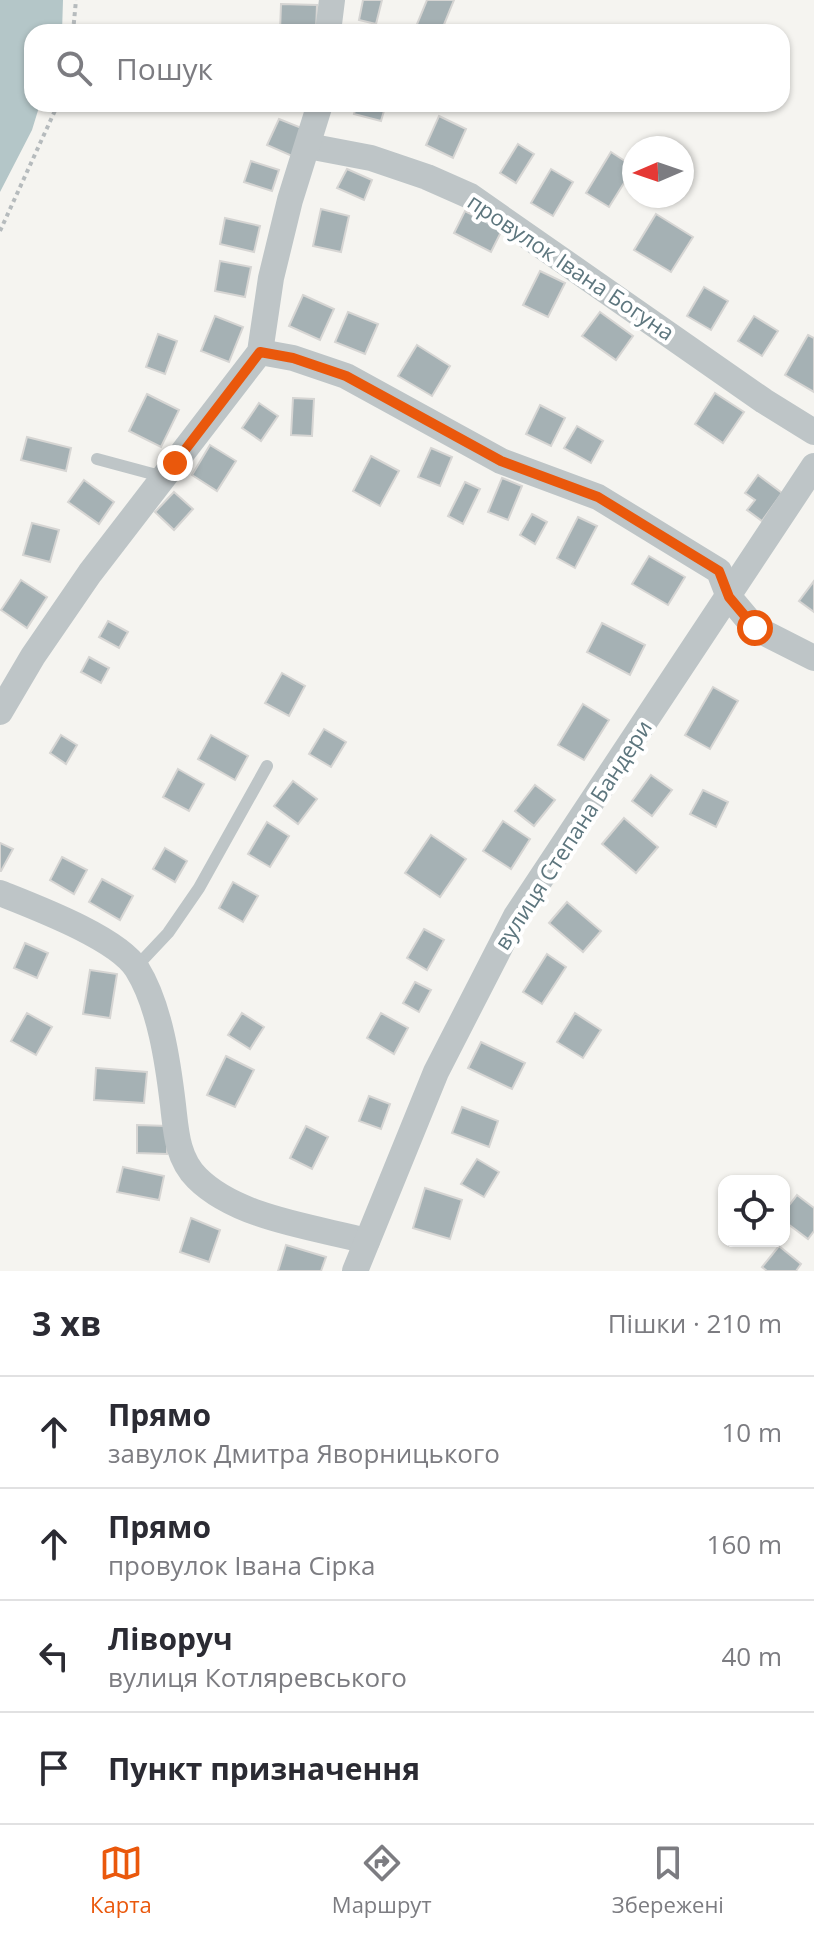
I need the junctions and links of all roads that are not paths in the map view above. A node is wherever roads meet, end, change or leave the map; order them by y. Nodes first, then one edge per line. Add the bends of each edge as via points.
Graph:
1 (332, 0) edge
2 (329, 24) edge
3 (318, 112) edge
4 (308, 146) junction
5 (260, 352) junction
6 (814, 432) edge
7 (97, 459) dead end
8 (814, 466) edge
9 (164, 477) junction
10 (729, 597) junction
11 (814, 658) edge
12 (0, 712) edge
13 (267, 766) dead end
14 (0, 893) edge
15 (136, 967) junction
16 (367, 1241) junction
17 (355, 1271) edge

1 - 2 street
3 - 4 street
4 - 5 street via 271,278
4 - 6 street, провулок Івана Богуна via 371,158 470,196
5 - 9 street
5 - 10 street via 346,376 501,461 598,497 719,571
7 - 9 lane
8 - 10 street, вулиця Степана Бандери
9 - 12 street via 90,573
10 - 11 street via 755,628
10 - 16 street, вулиця Степана Бандери via 516,916 436,1072
13 - 15 lane via 199,888
14 - 15 street via 56,916 116,949
15 - 16 street via 166,1052 182,1160 190,1170 236,1206
16 - 17 street, вулиця Степана Бандери

